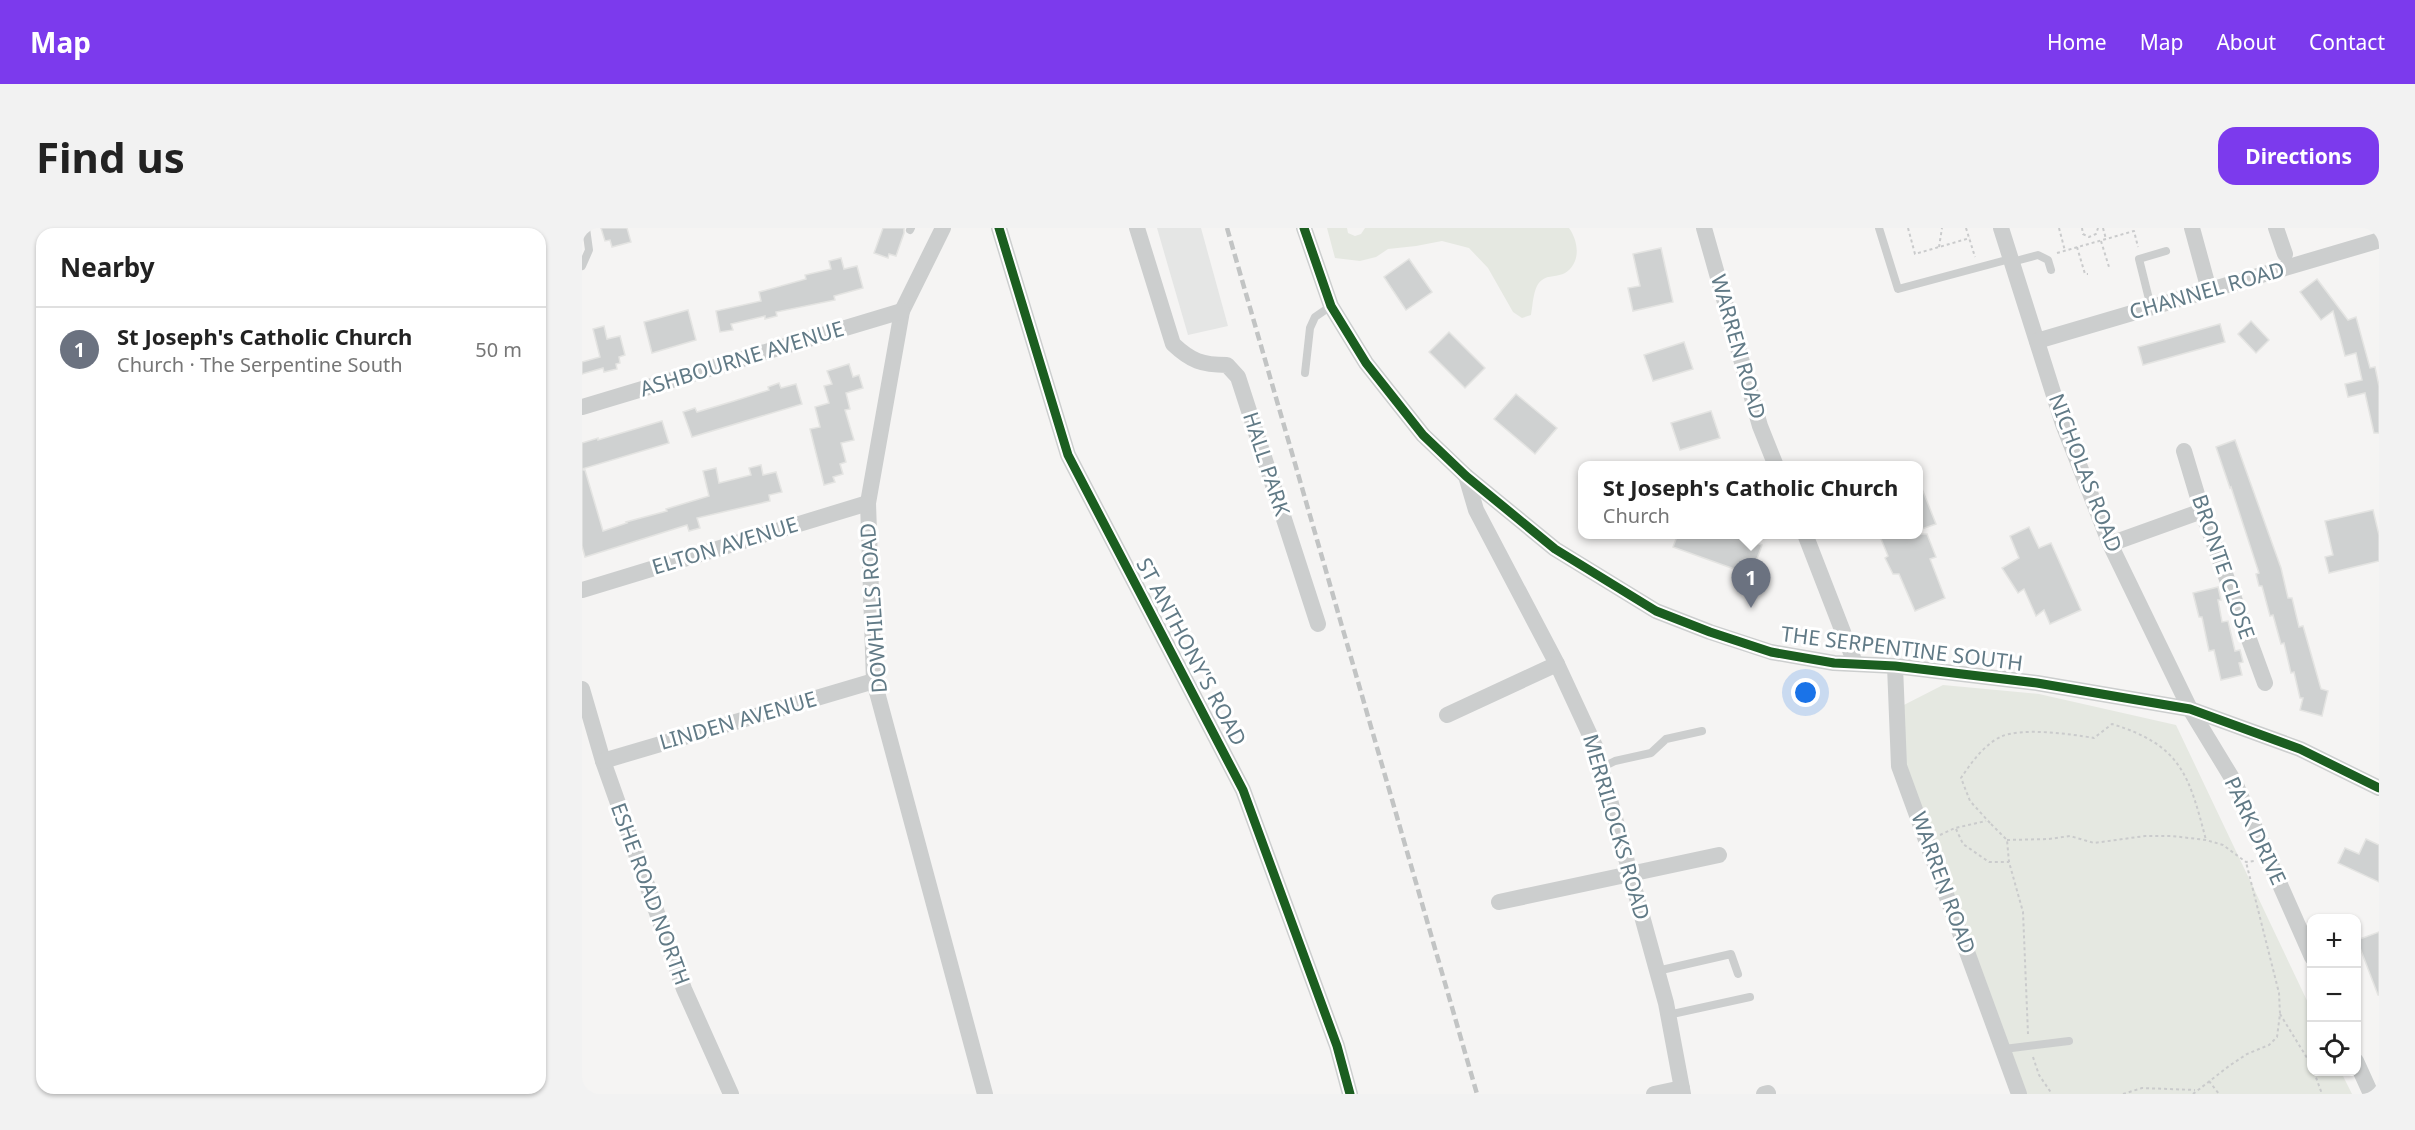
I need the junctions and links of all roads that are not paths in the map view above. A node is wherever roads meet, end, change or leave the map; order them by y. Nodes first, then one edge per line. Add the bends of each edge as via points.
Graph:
1 (586, 228) edge
2 (943, 228) edge
3 (999, 228) edge
4 (1137, 228) edge
5 (1304, 228) edge
6 (1704, 228) edge
7 (1879, 228) edge
8 (2001, 228) edge
9 (2192, 228) edge
10 (2276, 228) edge
11 (2376, 239) edge
12 (2166, 251) dead end
13 (2285, 254) dead end
14 (2011, 260) junction
15 (582, 266) edge
16 (2051, 270) dead end
17 (2209, 290) junction
18 (1331, 306) junction
19 (2151, 307) junction
20 (902, 311) junction
21 (2037, 341) junction
22 (1305, 373) dead end
23 (582, 407) edge
24 (2184, 451) dead end
25 (1774, 461) edge
26 (1466, 476) junction
27 (868, 503) junction
28 (2202, 511) junction
29 (1807, 539) edge
30 (2110, 544) junction
31 (582, 590) edge
32 (1318, 624) dead end
33 (1855, 663) junction
34 (1557, 664) junction
35 (1896, 666) junction
36 (874, 681) junction
37 (2265, 683) dead end
38 (582, 689) edge
39 (2190, 709) junction
40 (1447, 715) dead end
41 (1702, 731) dead end
42 (603, 761) junction
43 (1601, 768) junction
44 (2379, 788) edge
45 (1719, 855) dead end
46 (1630, 873) junction
47 (1499, 902) dead end
48 (2307, 946) edge
49 (1657, 971) junction
50 (1738, 974) dead end
51 (1750, 997) dead end
52 (1668, 1015) junction
53 (2069, 1041) dead end
54 (2004, 1049) junction
55 (2361, 1072) edge
56 (1682, 1091) edge
57 (731, 1094) edge
58 (985, 1094) edge
59 (1350, 1094) edge
60 (1654, 1094) edge
61 (2019, 1094) edge
62 (2371, 1094) edge

1 - 15 lane via 589,250
2 - 20 street, DOWHILLS ROAD
3 - 59 street, ST ANTHONY'S ROAD via 1068,455 1243,790 1337,1046
4 - 32 street, HALL PARK via 1173,344 1187,357 1207,365 1227,365 1238,377
5 - 18 street, THE SERPENTINE SOUTH
6 - 25 street, WARREN ROAD via 1760,426
7 - 14 lane via 1898,289
8 - 14 street, NICHOLAS ROAD
9 - 17 street
10 - 13 street
11 - 17 street, CHANNEL ROAD
12 - 19 lane via 2139,259
14 - 16 lane via 2038,255 2048,260
14 - 21 street, NICHOLAS ROAD
17 - 19 street, CHANNEL ROAD
18 - 22 lane via 1316,317 1310,328
18 - 26 street, THE SERPENTINE SOUTH via 1366,363 1416,426
19 - 21 street, CHANNEL ROAD
20 - 23 street, ASHBOURNE AVENUE
20 - 27 street, DOWHILLS ROAD
21 - 30 street, NICHOLAS ROAD via 2063,424
24 - 28 street, BRONTE CLOSE
26 - 33 street, THE SERPENTINE SOUTH via 1555,549 1656,611 1771,652
26 - 34 street, MERRILOCKS ROAD via 1476,510
27 - 31 street, ELTON AVENUE
27 - 36 street, DOWHILLS ROAD
28 - 30 street
28 - 37 street, BRONTE CLOSE
29 - 33 street
30 - 39 street, NICHOLAS ROAD
33 - 35 street, THE SERPENTINE SOUTH
34 - 40 street
34 - 43 street, MERRILOCKS ROAD via 1595,746
35 - 39 street, THE SERPENTINE SOUTH via 2037,683
35 - 54 street, WARREN ROAD via 1899,766
36 - 42 street, LINDEN AVENUE
36 - 58 street, DOWHILLS ROAD
38 - 42 street, ESHE ROAD NORTH
39 - 44 street, THE SERPENTINE SOUTH via 2300,749
39 - 48 street, PARK DRIVE via 2235,783
41 - 43 lane via 1666,739 1651,753
42 - 57 street, ESHE ROAD NORTH via 684,989
43 - 46 street, MERRILOCKS ROAD
45 - 46 street
46 - 47 street
46 - 49 street, MERRILOCKS ROAD
49 - 50 lane via 1731,954
49 - 52 street, MERRILOCKS ROAD
51 - 52 lane
52 - 56 street, MERRILOCKS ROAD
53 - 54 lane
54 - 61 street, WARREN ROAD
55 - 62 street
56 - 60 street

